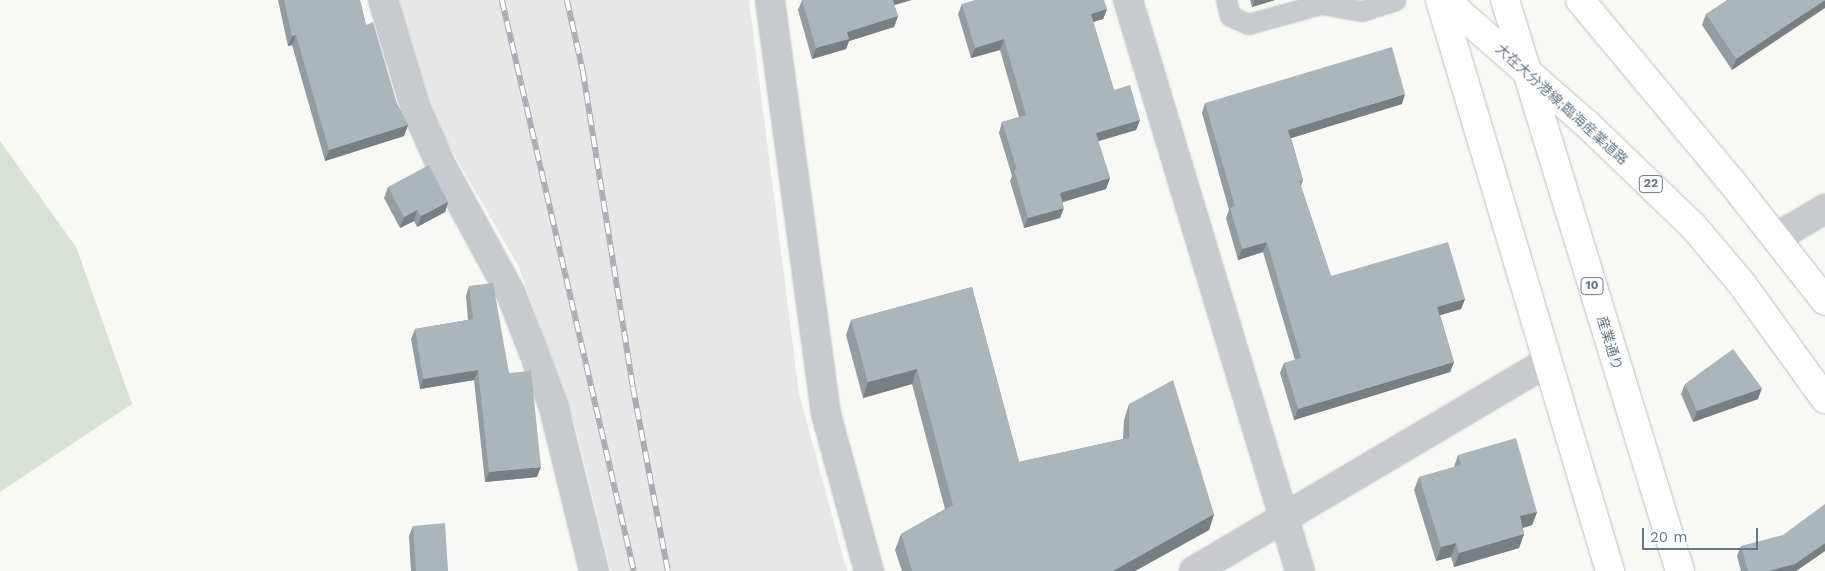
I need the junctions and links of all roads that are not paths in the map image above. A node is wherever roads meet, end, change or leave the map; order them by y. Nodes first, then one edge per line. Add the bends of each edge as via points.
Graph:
1 (383, 0) edge
2 (770, 0) edge
3 (1128, 0) edge
4 (1226, 0) edge
5 (1395, 0) edge
6 (1440, 0) edge
7 (1445, 0) edge
8 (1505, 0) edge
9 (1580, 0) edge
10 (1527, 73) junction
11 (1825, 209) edge
12 (1777, 237) junction
13 (1825, 301) edge
14 (1547, 362) junction
15 (1825, 398) edge
16 (1286, 517) junction
17 (594, 571) edge
18 (869, 571) edge
19 (1194, 571) edge
20 (1300, 571) edge
21 (1610, 571) edge
22 (1680, 571) edge

1 - 17 street via 415,107 442,167 511,294 535,357 556,416
2 - 18 street via 826,414
3 - 16 street
4 - 5 lane via 1230,16 1248,24 1321,4 1362,11
6 - 14 main road
7 - 10 main road, 大在大分港線;臨海産業道路 / 22
8 - 10 main road, 産業通り / 10
9 - 12 main road
10 - 15 main road, 大在大分港線;臨海産業道路 / 22 via 1627,161 1693,226 1742,284
10 - 22 main road, 産業通り / 10
11 - 12 street
12 - 13 main road
14 - 16 street
14 - 21 main road
16 - 19 street
16 - 20 street

